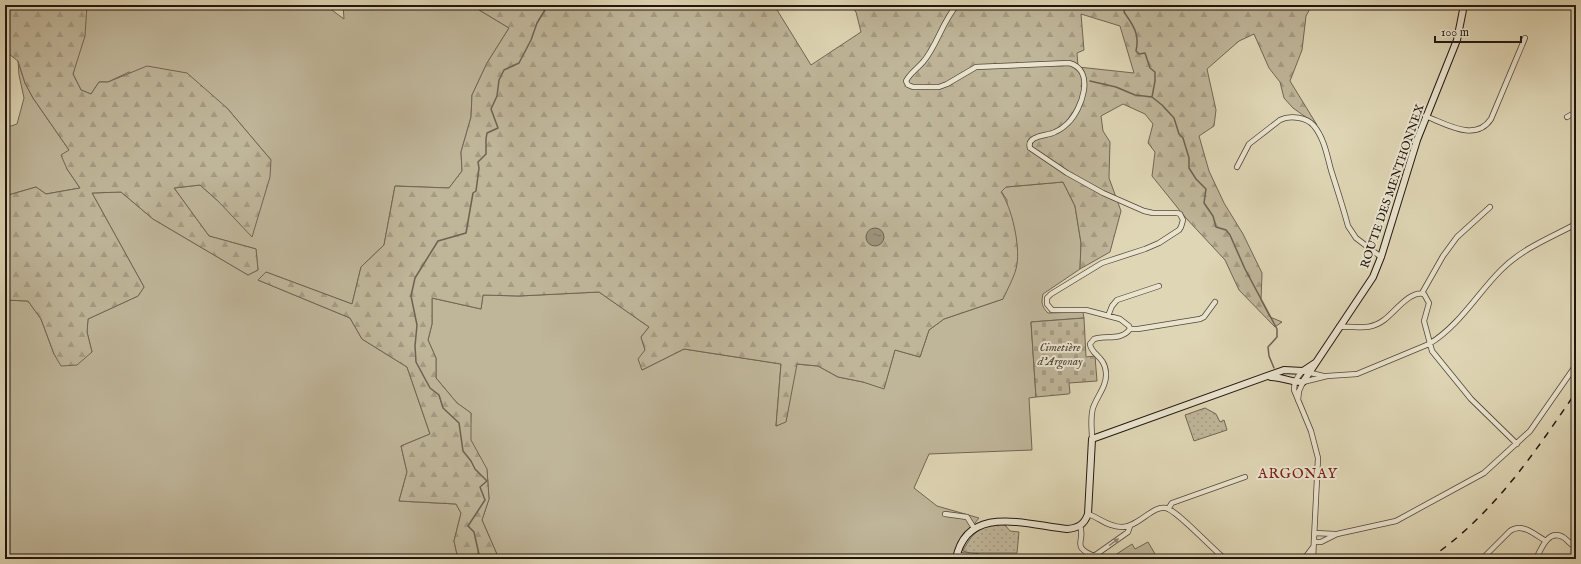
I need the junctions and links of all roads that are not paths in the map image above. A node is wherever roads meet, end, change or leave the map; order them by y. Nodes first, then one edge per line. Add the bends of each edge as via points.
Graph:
1 (956, 5) edge
2 (1464, 5) edge
3 (1525, 38) dead end
4 (1576, 112) edge
5 (1425, 116) junction
6 (1567, 117) dead end
7 (1237, 167) dead end
8 (1490, 207) dead end
9 (1576, 224) edge
10 (1381, 257) junction
11 (1158, 286) dead end
12 (1422, 293) junction
13 (1215, 302) dead end
14 (1108, 316) junction
15 (1339, 327) junction
16 (1130, 329) junction
17 (1429, 344) junction
18 (1315, 363) junction
19 (1576, 365) edge
20 (1303, 371) junction
21 (1310, 372) junction
22 (1327, 376) junction
23 (1267, 377) junction
24 (1303, 382) junction
25 (1295, 383) junction
26 (1298, 400) junction
27 (1092, 439) junction
28 (1517, 444) junction
29 (1245, 477) dead end
30 (1168, 509) junction
31 (945, 514) dead end
32 (1088, 514) junction
33 (1130, 526) junction
34 (1077, 527) junction
35 (974, 528) junction
36 (1315, 533) junction
37 (1337, 534) junction
38 (1546, 541) junction
39 (1314, 544) junction
40 (1576, 546) edge
41 (1576, 550) edge
42 (1576, 555) edge
43 (956, 557) edge
44 (1094, 557) edge
45 (984, 559) edge
46 (1225, 559) edge
47 (1304, 559) edge
48 (1313, 559) edge
49 (1482, 559) edge
50 (1536, 559) edge
51 (1573, 559) edge

1 - 14 street via 930,52 908,77 908,85 939,87 976,67 1075,64 1084,75 1082,98 1078,108 1061,128 1034,138 1029,145 1032,151 1102,193 1144,211 1178,213 1183,220 1178,230 1159,243 1096,266 1051,294 1047,300 1052,310 1080,309
2 - 5 street, ROUTE DES MENTHONNEX via 1457,40
3 - 5 street via 1487,124 1476,130 1463,131
4 - 6 street
5 - 10 street, ROUTE DES MENTHONNEX
7 - 10 street via 1249,144 1280,120 1290,117 1309,121 1324,144 1348,226 1356,238
8 - 12 street via 1457,237
9 - 17 street via 1533,245 1513,259 1490,281 1462,316
10 - 15 street, ROUTE DES MENTHONNEX via 1366,289
11 - 14 street via 1117,300
12 - 15 street via 1411,296 1378,324 1362,328
12 - 17 street via 1429,303 1424,321
13 - 16 street via 1200,319
14 - 16 street via 1124,321
15 - 18 street, ROUTE DES MENTHONNEX
16 - 27 street via 1123,335 1091,341 1093,350 1105,364 1106,374 1105,383 1093,410
17 - 22 street via 1357,374
17 - 28 street via 1436,358 1471,399
18 - 20 street, ROUTE DES MENTHONNEX
18 - 21 street, ROUTE DES MENTHONNEX
19 - 28 street via 1530,431
20 - 21 street
20 - 23 street via 1284,370
20 - 25 street
21 - 22 street
21 - 24 street, ROUTE DES MENTHONNEX
22 - 24 street
23 - 25 street via 1284,378
23 - 27 street
24 - 25 street
24 - 26 street
25 - 26 street via 1294,390
26 - 36 street via 1311,431 1318,458
27 - 32 street
28 - 37 street via 1480,476 1401,518 1387,524
29 - 30 street via 1172,503
30 - 33 street via 1158,509
30 - 46 street
31 - 35 street via 967,517
32 - 33 street via 1108,525
32 - 34 street via 1085,521
44 -> 33 street via 1128,532
34 - 35 street via 1067,529 1001,520
34 - 44 street via 1082,534 1080,546
35 - 43 street via 966,537
36 - 37 street
36 - 39 street
37 - 39 street
38 - 40 street via 1556,535
38 - 49 street via 1524,528 1515,528
38 - 50 street
39 - 47 street
39 - 48 street
40 - 41 street
42 - 51 street
43 - 45 street via 976,556

